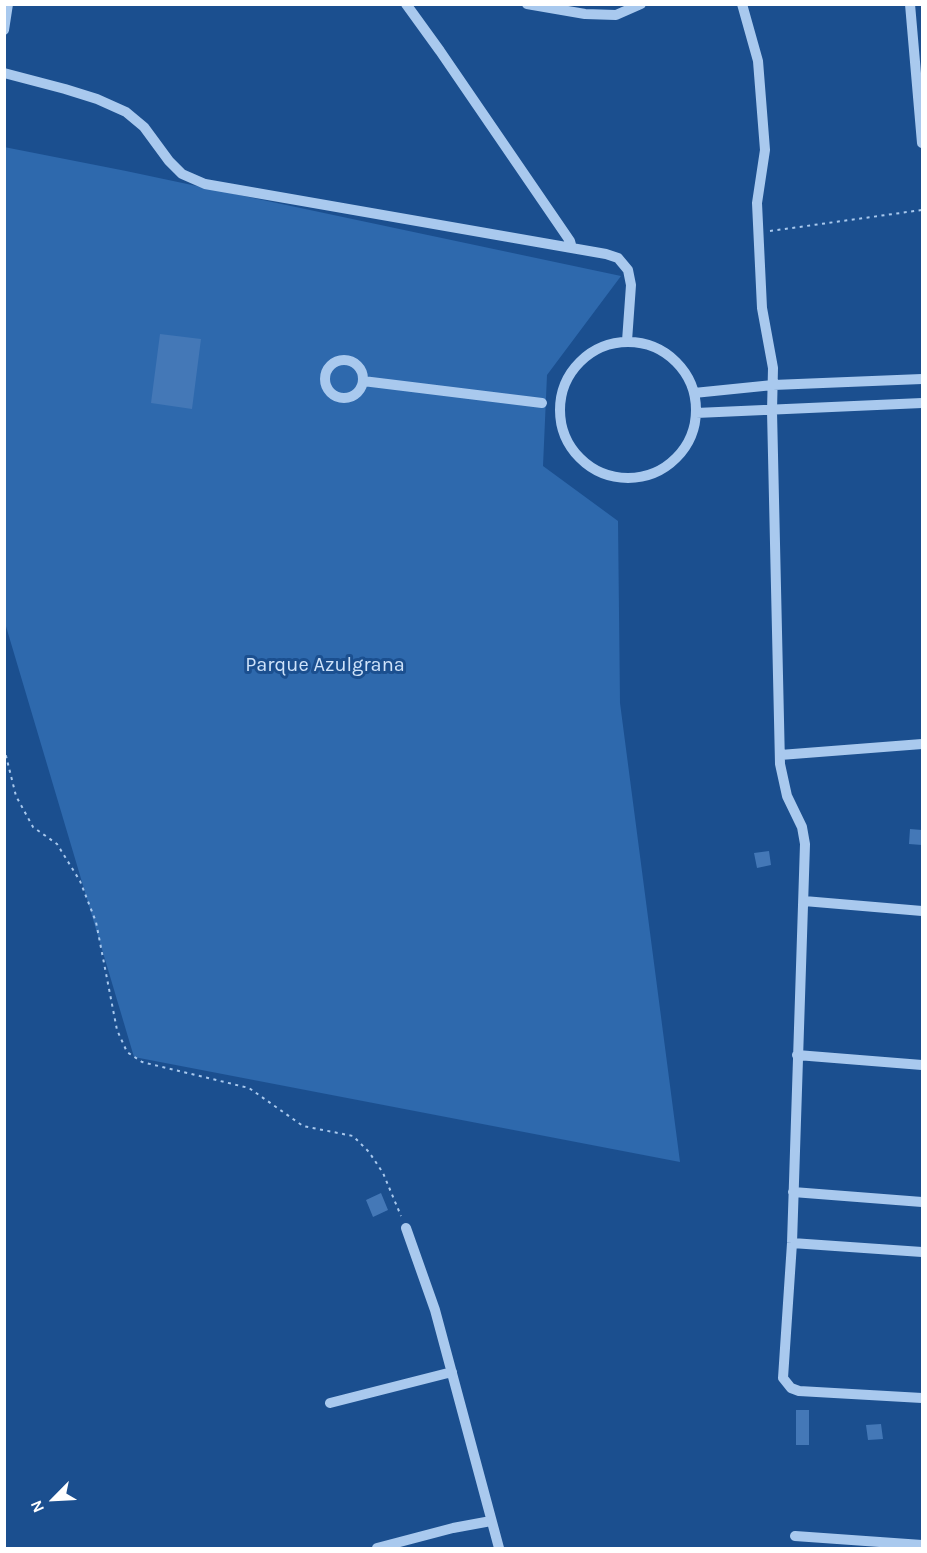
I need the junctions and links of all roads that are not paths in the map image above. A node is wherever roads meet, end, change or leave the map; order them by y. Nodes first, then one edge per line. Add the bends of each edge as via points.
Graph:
1 (8, 4) edge
2 (406, 4) edge
3 (527, 4) edge
4 (641, 4) edge
5 (742, 4) edge
6 (910, 4) edge
7 (4, 30) edge
8 (4, 73) edge
9 (919, 73) edge
10 (922, 143) edge
11 (572, 248) junction
12 (627, 340) junction
13 (922, 379) edge
14 (363, 381) dead end
15 (773, 385) junction
16 (694, 393) junction
17 (922, 403) edge
18 (550, 404) junction
19 (772, 411) junction
20 (696, 413) junction
21 (922, 744) edge
22 (780, 755) junction
23 (804, 901) junction
24 (922, 911) edge
25 (797, 1055) junction
26 (922, 1065) edge
27 (794, 1192) junction
28 (922, 1202) edge
29 (406, 1228) road end
30 (792, 1243) junction
31 (922, 1252) edge
32 (452, 1372) junction
33 (922, 1398) edge
34 (330, 1403) dead end
35 (491, 1521) junction
36 (795, 1536) dead end
37 (922, 1545) edge
38 (377, 1548) edge
39 (499, 1548) edge

1 - 7 street
2 - 11 street
3 - 4 street via 616,15
5 - 15 street via 758,61 765,150 757,203 758,233 762,308
6 - 9 street
8 - 11 street via 76,92 126,112 144,127 182,174 205,184
9 - 10 street
11 - 12 street via 618,258 628,270 631,285
12 - 16 street via 650,344 670,355 685,372
12 - 18 street via 604,345 584,356 569,373 561,394
13 - 15 street
14 - 18 street
15 - 16 street
15 - 19 street
16 - 20 street
17 - 19 street
18 - 20 street via 570,447 584,463 603,474 624,479 666,468 692,434
19 - 20 street
19 - 22 street
21 - 22 street
22 - 23 street via 788,796 806,844
23 - 24 street
23 - 25 street
25 - 26 street
25 - 27 street
27 - 28 street
27 - 30 street
29 - 32 street
30 - 31 street
30 - 33 street via 783,1378 786,1383 799,1391
32 - 34 street
32 - 35 street
35 - 38 street
35 - 39 street
36 - 37 street

